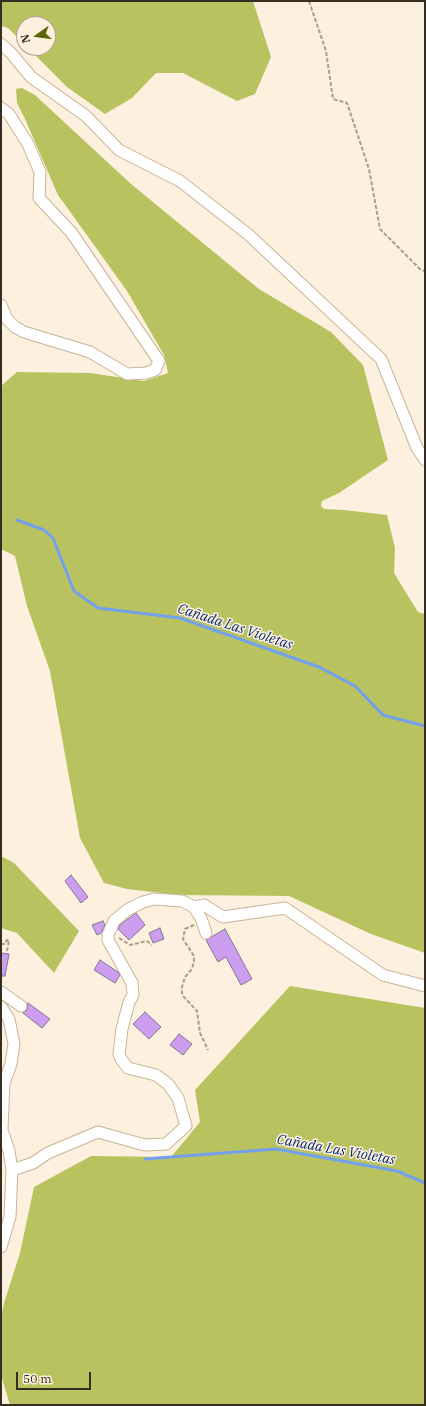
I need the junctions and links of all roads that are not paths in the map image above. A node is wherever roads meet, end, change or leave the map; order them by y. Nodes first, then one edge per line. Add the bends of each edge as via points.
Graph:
1 (1, 44) edge
2 (1, 108) edge
3 (1, 305) edge
4 (425, 460) edge
5 (194, 907) junction
6 (206, 932) dead end
7 (425, 986) edge
8 (1, 992) edge
9 (21, 1006) dead end
10 (1, 1007) edge
11 (2, 1128) edge
12 (4, 1147) edge
13 (12, 1170) junction
14 (1, 1247) edge

1 - 4 street via 31,77 86,116 119,150 180,180 249,234 381,359 417,448
2 - 3 street via 9,114 28,144 40,172 39,198 71,232 158,361 155,370 127,374 90,352 24,332 7,319
5 - 6 street
5 - 7 street via 204,905 223,917 285,908 383,976
5 - 13 street via 182,901 154,899 143,902 127,910 114,921 108,935 108,940 132,983 133,995 128,1002 122,1029 119,1054 121,1059 128,1068 156,1075 168,1084 178,1098 186,1126 166,1144 141,1144 98,1132 48,1153 33,1163
8 - 9 street
10 - 11 street via 9,1020 14,1044 11,1064 4,1083
11 - 12 street
12 - 13 street
13 - 14 street via 10,1217

